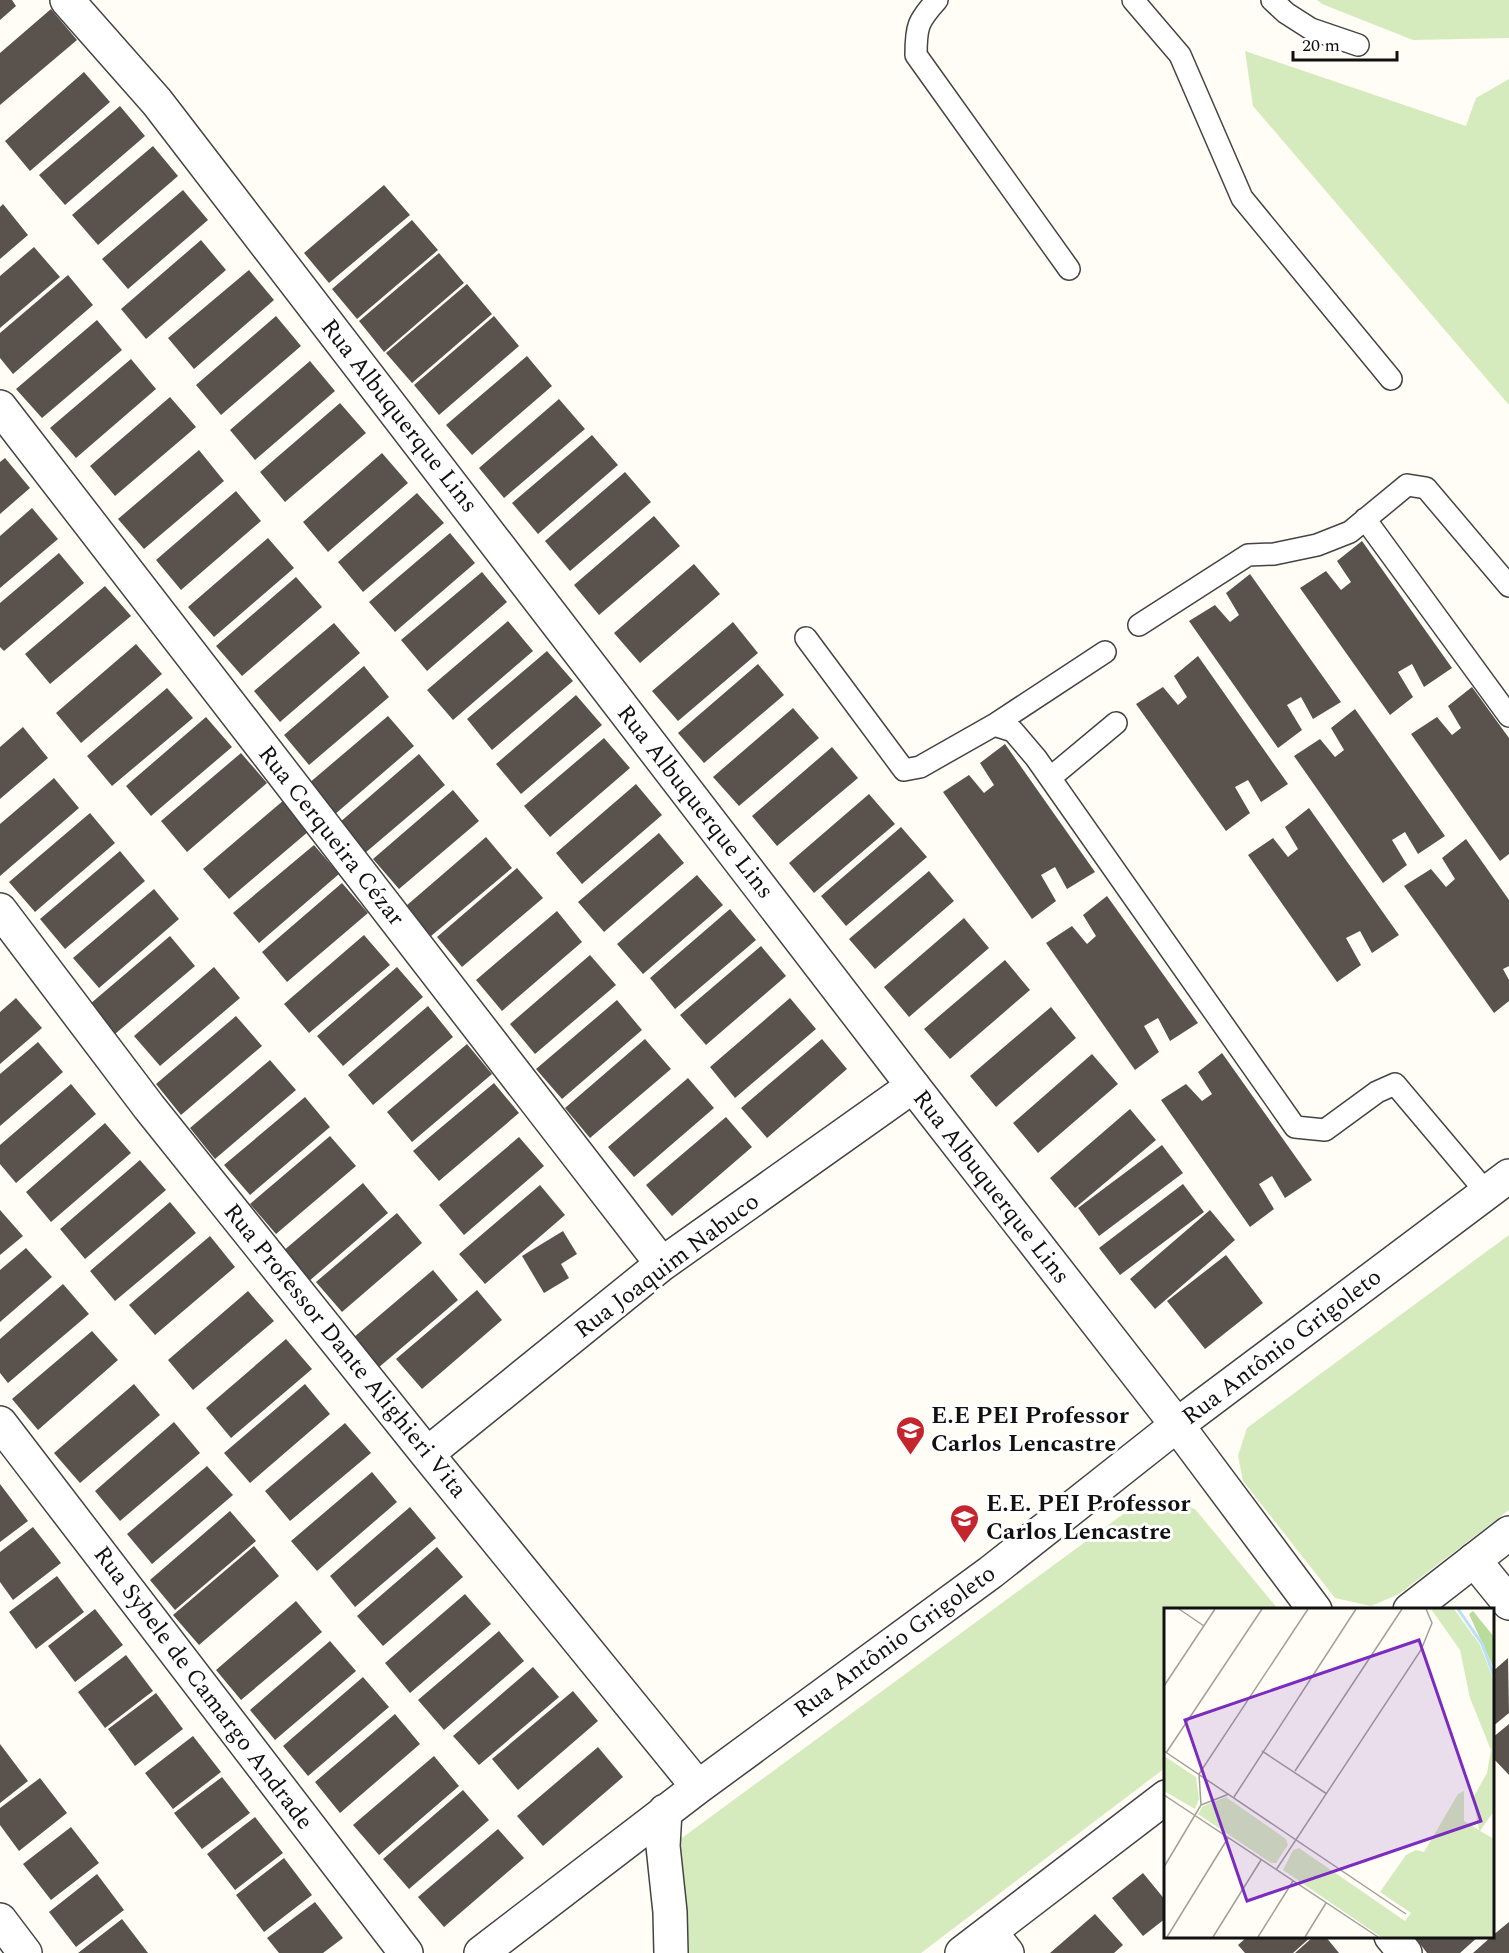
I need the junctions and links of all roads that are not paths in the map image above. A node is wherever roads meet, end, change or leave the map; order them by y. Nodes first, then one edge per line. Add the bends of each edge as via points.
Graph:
1 (68, 0) edge
2 (937, 0) edge
3 (1133, 0) edge
4 (1272, 0) edge
5 (1358, 45) dead end
6 (1069, 270) dead end
7 (1391, 379) dead end
8 (0, 407) edge
9 (1365, 519) junction
10 (1509, 586) edge
11 (1139, 626) dead end
12 (806, 638) dead end
13 (1105, 652) dead end
14 (1509, 716) edge
15 (1116, 723) dead end
16 (994, 725) junction
17 (1050, 778) junction
18 (0, 910) edge
19 (913, 1086) junction
20 (1498, 1185) edge
21 (662, 1264) junction
22 (0, 1423) edge
23 (1177, 1425) junction
24 (427, 1454) junction
25 (1509, 1533) edge
26 (1474, 1560) junction
27 (1509, 1602) edge
28 (1314, 1608) edge
29 (1413, 1608) edge
30 (698, 1787) junction
31 (1164, 1799) edge
32 (665, 1811) junction
33 (0, 1920) edge
34 (1393, 1938) edge
35 (998, 1942) edge
36 (25, 1953) edge
37 (406, 1953) edge
38 (481, 1953) edge
39 (671, 1953) edge
40 (962, 1953) edge
41 (1405, 1953) edge

1 - 19 street, Rua Albuquerque Lins via 157,102
2 - 6 lane via 916,31 916,55
3 - 7 lane via 1180,55 1242,198
4 - 5 lane via 1311,29
8 - 21 street, Rua Cerqueira Cézar
9 - 10 lane via 1407,484 1426,488
9 - 11 lane via 1350,532 1317,545 1248,555
9 - 14 lane
12 - 16 lane via 904,770 921,767
13 - 16 lane
15 - 17 lane
16 - 17 lane via 1013,731
17 - 20 lane via 1295,1127 1325,1130 1377,1092 1395,1084
18 - 24 street, Rua Professor Dante Alighieri Vita via 149,1107
19 - 21 street, Rua Joaquim Nabuco
19 - 23 street, Rua Albuquerque Lins
20 - 23 street, Rua Antônio Grigoleto
21 - 24 street, Rua Joaquim Nabuco
22 - 37 street, Rua Sybele de Camargo Andrade
23 - 28 street, Rua Albuquerque Lins
23 - 30 street, Rua Antônio Grigoleto via 992,1572
24 - 30 street, Rua Professor Dante Alighieri Vita
25 - 26 street
26 - 27 street
26 - 29 street
30 - 32 street, Rua Antônio Grigoleto
31 - 35 street
32 - 38 street, Rua Antônio Grigoleto
32 - 39 street via 663,1846
33 - 36 street
34 - 41 street
35 - 40 street

